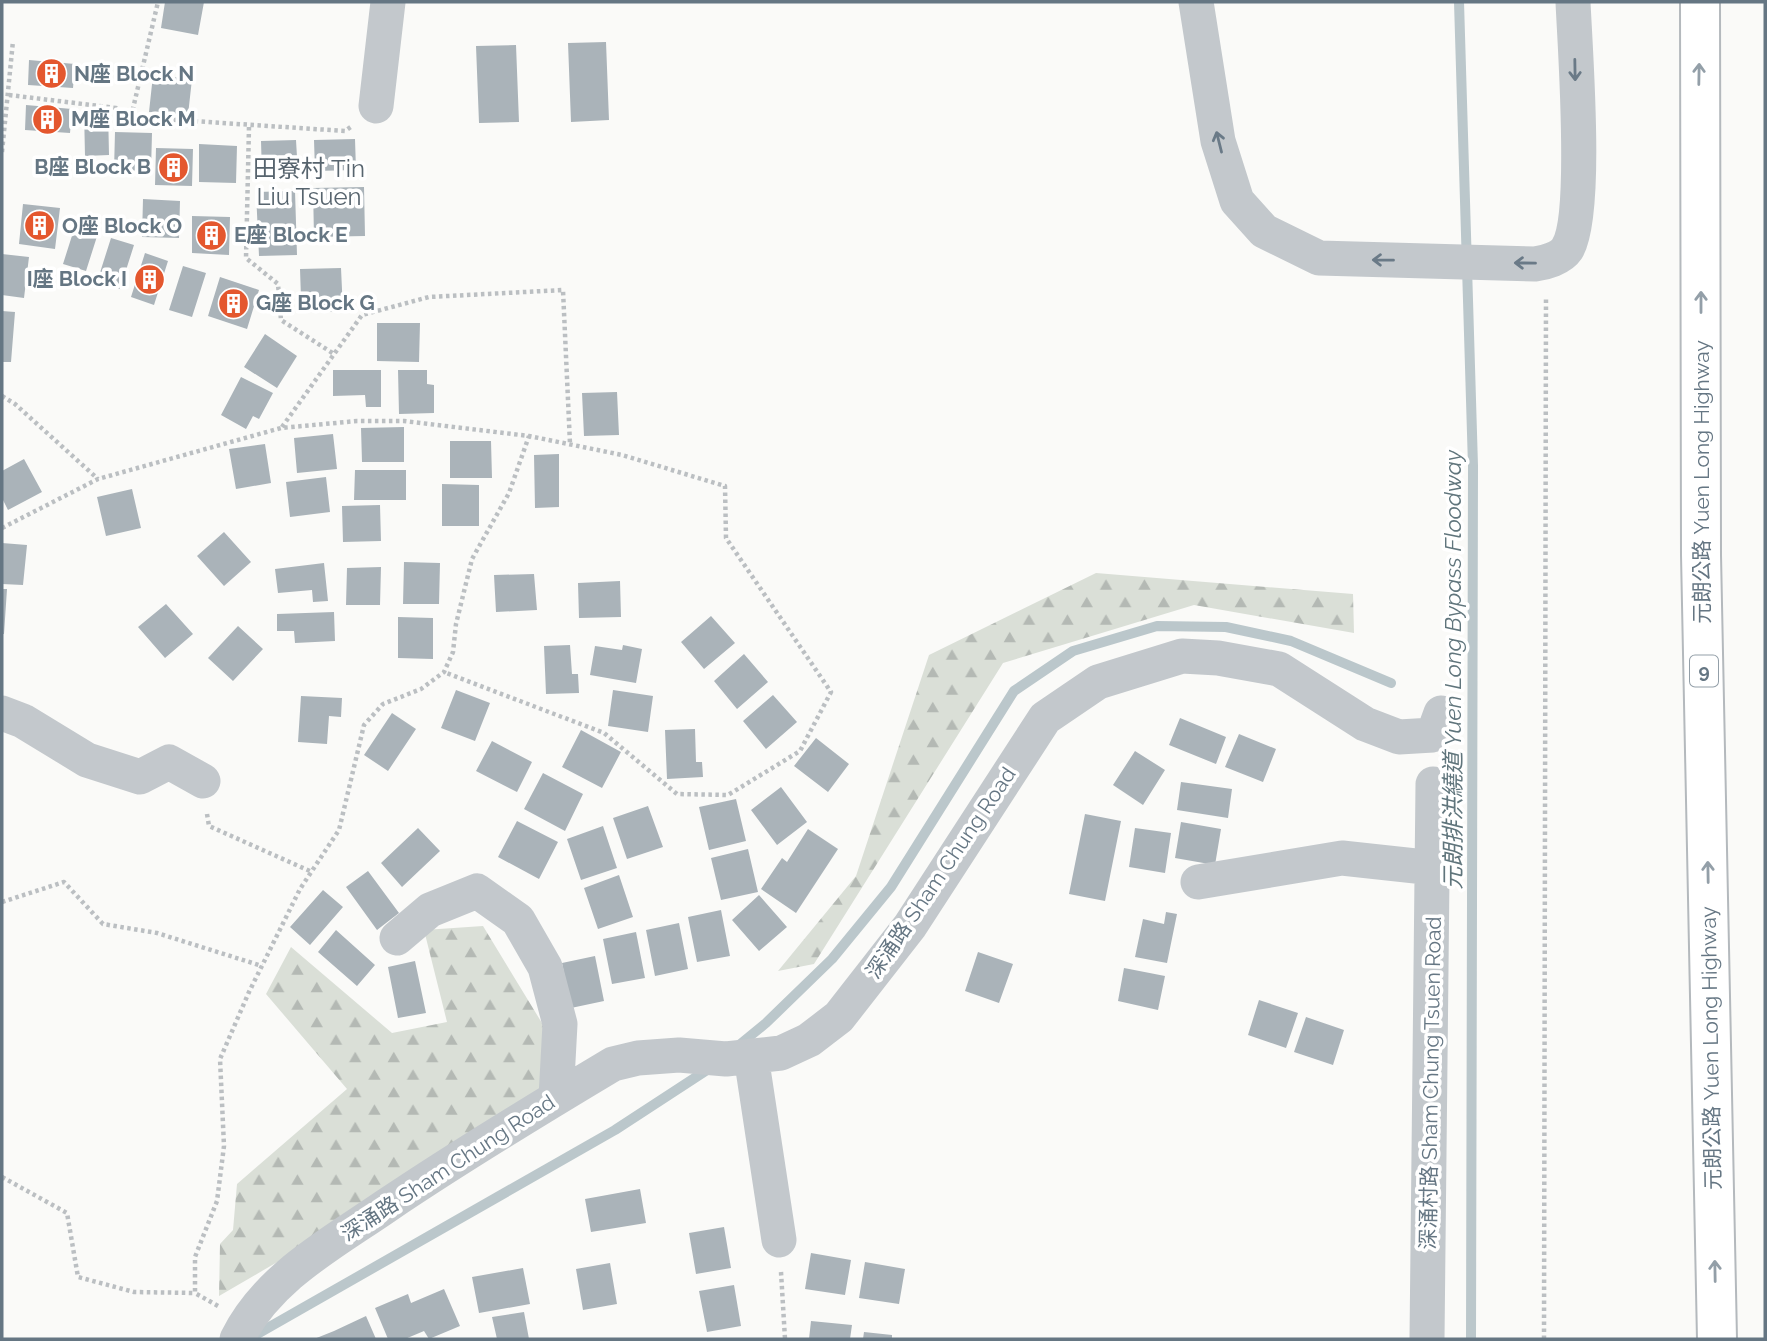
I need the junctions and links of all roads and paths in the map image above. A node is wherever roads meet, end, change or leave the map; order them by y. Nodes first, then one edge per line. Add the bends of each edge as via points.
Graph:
1 (158, 2) edge
2 (388, 2) edge
3 (1196, 2) edge
4 (1573, 2) edge
5 (1700, 2) edge
6 (13, 41) dead end
7 (9, 95) junction
8 (376, 106) joint
9 (131, 117) junction
10 (249, 127) junction
11 (2, 152) edge
12 (1546, 263) junction
13 (334, 355) junction
14 (2, 396) edge
15 (281, 428) junction
16 (529, 436) junction
17 (570, 444) junction
18 (98, 479) junction
19 (2, 528) edge
20 (444, 672) junction
21 (2, 713) edge
22 (1441, 713) dead end
23 (203, 781) joint
24 (1433, 784) dead end
25 (1434, 868) junction
26 (312, 872) junction
27 (1198, 882) dead end
28 (2, 902) edge
29 (397, 938) dead end
30 (262, 966) junction
31 (766, 1055) junction
32 (556, 1098) junction
33 (2, 1177) edge
34 (779, 1240) joint
35 (195, 1293) junction
36 (242, 1329) edge
37 (785, 1339) edge
38 (1427, 1339) edge
39 (1544, 1339) edge
40 (1717, 1339) edge

1 - 9 path
2 - 8 street
12 -> 3 street via 1319,258 1264,231 1237,201 1218,141
4 -> 12 street via 1578,211 1567,249
40 -> 5 highway, 元朗公路 Yuen Long Highway / 9 via 1701,555
6 - 7 path
7 - 9 path via 116,108
7 - 11 path
8 - 10 path via 345,131
9 - 10 path
10 - 13 path via 246,258 278,284 281,320
12 - 39 path
13 - 15 path
13 - 17 path via 362,315 429,297 563,289
14 - 18 path
15 - 16 path via 404,421
15 - 18 path
16 - 17 path
16 - 20 path via 509,493 472,559 453,652
17 - 20 path via 725,486 726,538 831,692 800,751 728,795 677,794 604,733
18 - 19 path
20 - 26 path via 421,689 383,704 364,725 339,830
21 - 23 street via 87,760 140,777 169,762
22 - 31 street, 深涌路 Sham Chung Road via 1433,735 1399,737 1365,724 1279,669 1217,658 1182,656 1098,682 1045,718 910,926 839,1017 809,1040
23 - 26 path via 209,826
24 - 25 street, 深涌村路 Sham Chung Tsuen Road
25 - 27 street via 1342,858
25 - 38 street, 深涌村路 Sham Chung Tsuen Road
26 - 30 path
28 - 30 path via 64,882 103,924 157,933
29 - 32 street via 430,910 477,891 518,920 545,967 560,1024
30 - 35 path via 220,1059 224,1146 217,1201 195,1257
31 - 32 street, 深涌路 Sham Chung Road via 638,1058 613,1064
31 - 34 street
32 - 36 street, 深涌路 Sham Chung Road via 290,1271
33 - 35 path via 67,1213 78,1277 134,1292
34 - 37 path
35 - 36 path

